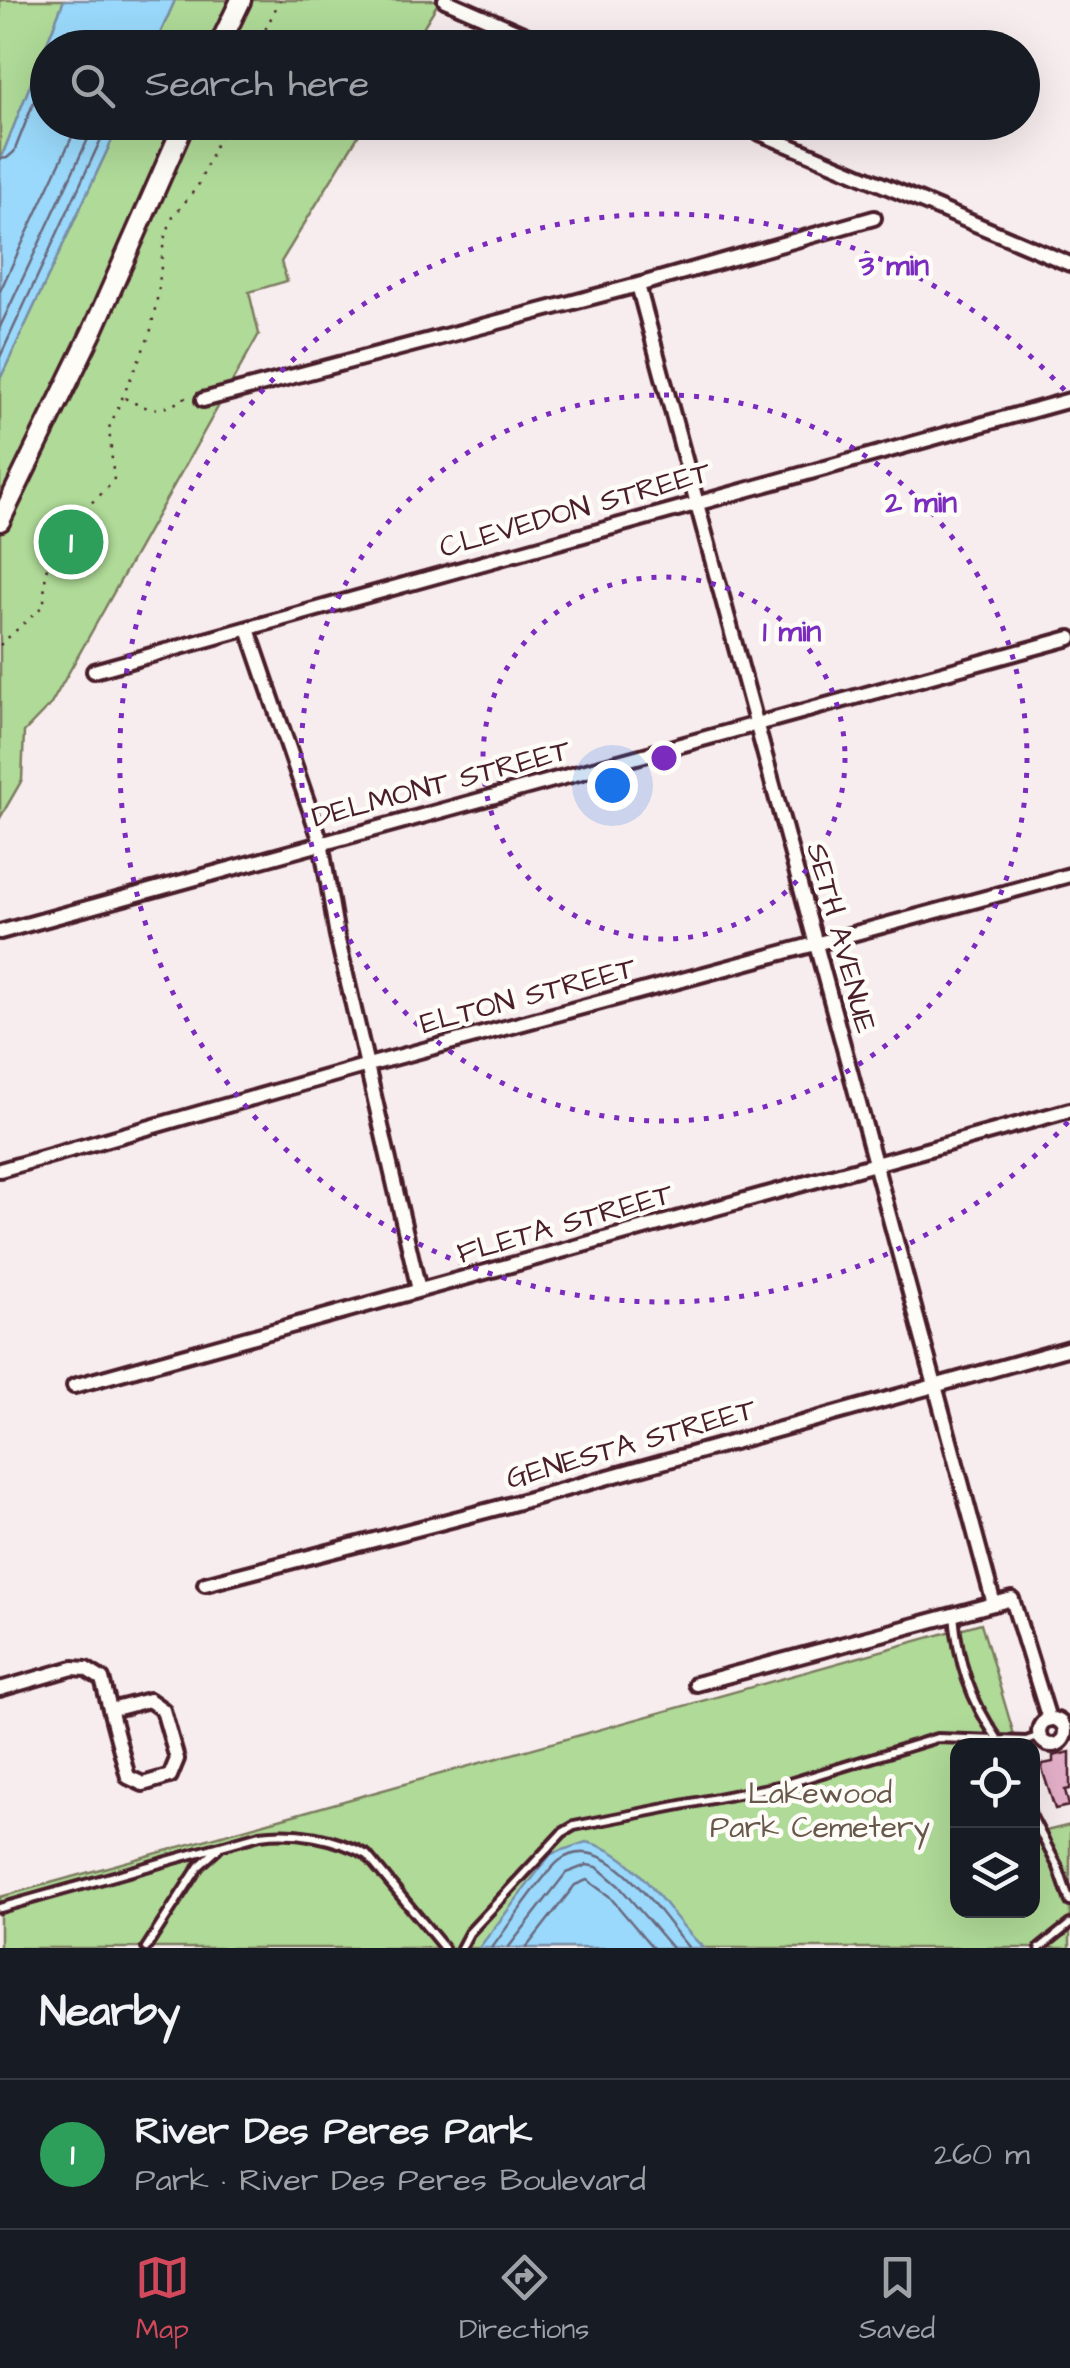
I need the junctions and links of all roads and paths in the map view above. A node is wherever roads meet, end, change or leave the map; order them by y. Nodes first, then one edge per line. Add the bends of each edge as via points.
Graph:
1 (242, 0) edge
2 (280, 0) edge
3 (446, 0) edge
4 (227, 30) edge
5 (265, 30) edge
6 (514, 30) edge
7 (177, 140) edge
8 (217, 140) edge
9 (777, 140) edge
10 (874, 218) dead end
11 (1070, 264) edge
12 (638, 285) junction
13 (122, 397) junction
14 (202, 400) joint
15 (1070, 400) edge
16 (696, 502) junction
17 (0, 520) edge
18 (248, 628) junction
19 (1070, 638) edge
20 (0, 645) edge
21 (94, 671) dead end
22 (758, 724) junction
23 (321, 842) junction
24 (1070, 875) edge
25 (0, 932) edge
26 (818, 944) junction
27 (368, 1065) junction
28 (1070, 1110) edge
29 (876, 1164) junction
30 (0, 1170) edge
31 (419, 1290) junction
32 (1070, 1348) edge
33 (936, 1385) junction
34 (74, 1386) dead end
35 (205, 1584) dead end
36 (994, 1604) junction
37 (954, 1615) junction
38 (696, 1684) dead end
39 (0, 1689) edge
40 (111, 1710) junction
41 (1049, 1720) junction
42 (1040, 1736) junction
43 (1001, 1738) edge
44 (1034, 1738) edge
45 (950, 1739) edge
46 (1038, 1828) edge
47 (222, 1846) junction
48 (1070, 1902) edge
49 (0, 1908) edge
50 (1070, 1924) edge
51 (146, 1948) edge
52 (444, 1948) edge
53 (461, 1948) edge
54 (1040, 1948) edge

1 - 4 main road
2 - 5 path
3 - 6 street
7 - 17 main road
8 - 13 path via 164,239 150,334
9 - 11 street
10 - 12 street
12 - 14 street
12 - 16 street, SETH AVENUE
13 - 14 path via 158,410 196,393
13 - 20 path via 109,428 114,482 60,530 47,554 44,605
15 - 16 street, CLEVEDON STREET
16 - 18 street, CLEVEDON STREET
16 - 22 street, SETH AVENUE
18 - 21 street, CLEVEDON STREET
18 - 23 street
19 - 22 street, DELMONT STREET
22 - 23 street, DELMONT STREET
22 - 26 street, SETH AVENUE
23 - 25 street, DELMONT STREET
23 - 27 street
24 - 26 street, ELTON STREET
26 - 27 street, ELTON STREET
26 - 29 street, SETH AVENUE
27 - 30 street, ELTON STREET
27 - 31 street
28 - 29 street, FLETA STREET
29 - 31 street, FLETA STREET
29 - 33 street, SETH AVENUE
31 - 34 street, FLETA STREET
32 - 33 street, GENESTA STREET
33 - 35 street, GENESTA STREET
33 - 36 street, SETH AVENUE
36 - 37 street
36 - 41 street via 1012,1599
37 - 38 street
37 - 43 lane via 966,1679 982,1716
39 - 40 street via 86,1669 102,1679
40 - 40 street via 128,1777 143,1784 170,1776 177,1758 163,1710 149,1700
41 - 42 street
41 - 42 street via 1064,1726 1064,1739 1053,1745
42 - 44 lane
45 - 53 lane via 783,1784 574,1826
46 - 48 lane
47 - 49 lane
47 - 51 lane via 199,1866
47 - 52 lane via 290,1832 353,1847 378,1864
50 - 54 lane

